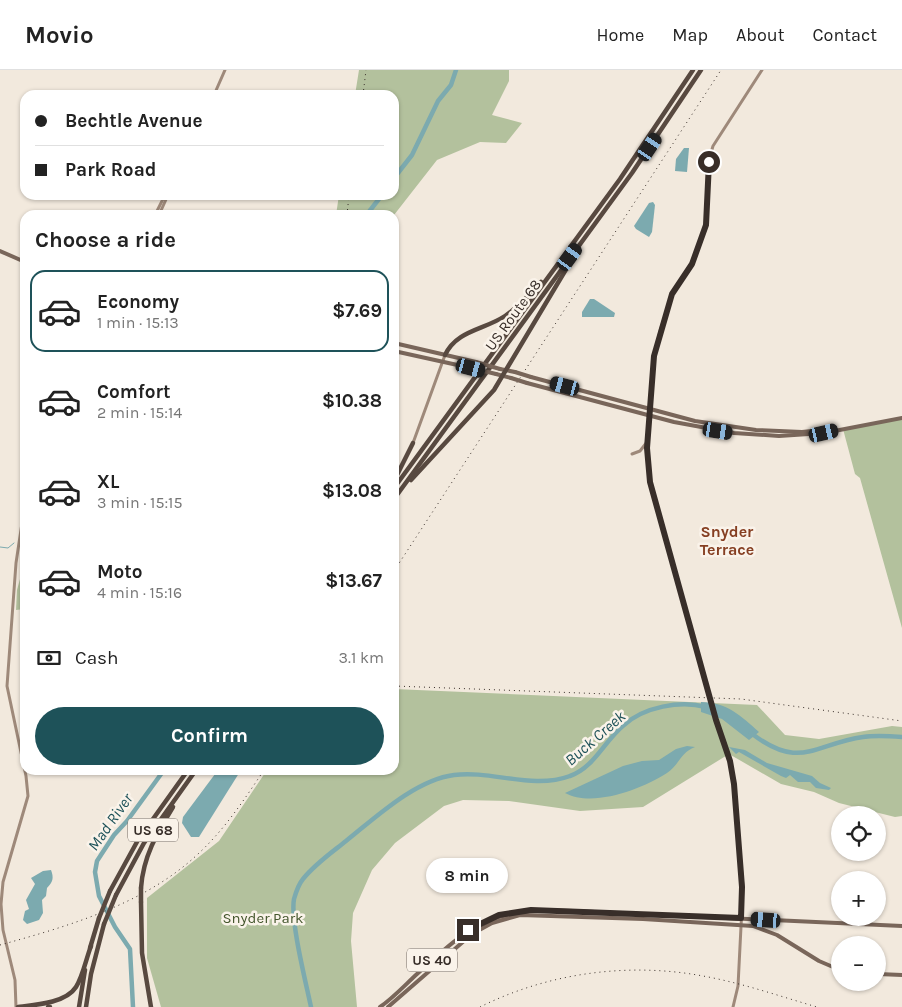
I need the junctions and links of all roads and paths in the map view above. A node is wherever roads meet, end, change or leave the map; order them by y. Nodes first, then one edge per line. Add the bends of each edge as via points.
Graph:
1 (225, 70) edge
2 (693, 70) edge
3 (701, 70) edge
4 (762, 70) edge
5 (216, 90) edge
6 (594, 225) junction
7 (0, 251) edge
8 (20, 260) edge
9 (554, 268) junction
10 (399, 344) edge
11 (399, 352) edge
12 (445, 355) junction
13 (442, 361) junction
14 (507, 370) junction
15 (504, 377) junction
16 (649, 409) junction
17 (648, 415) junction
18 (902, 418) edge
19 (843, 428) junction
20 (647, 441) junction
21 (413, 443) joint
22 (632, 454) dead end
23 (399, 471) edge
24 (399, 481) edge
25 (399, 492) edge
26 (399, 492) edge
27 (20, 535) edge
28 (20, 748) edge
29 (26, 775) edge
30 (184, 775) edge
31 (193, 775) edge
32 (188, 782) junction
33 (741, 918) junction
34 (741, 925) junction
35 (902, 926) edge
36 (91, 946) junction
37 (831, 966) edge
38 (886, 974) edge
39 (902, 975) edge
40 (17, 1007) edge
41 (79, 1007) edge
42 (86, 1007) edge
43 (151, 1007) edge
44 (380, 1007) edge
45 (388, 1007) edge
46 (734, 1007) edge

1 - 5 street
2 - 9 highway, US Route 68
3 - 6 highway, US Route 68
4 - 16 street via 713,146 709,159 706,225 695,257 672,294 660,330
6 - 14 highway via 550,293
6 - 25 highway, US Route 68
7 - 8 main road
9 - 12 highway via 512,310 492,323 457,338
9 - 24 highway, US Route 68
10 - 12 main road
11 - 13 main road
12 - 13 street
12 - 14 main road, bridge
13 - 15 main road, bridge
13 - 21 street
14 - 15 highway
14 - 16 main road, bridge
15 - 17 main road, bridge
15 - 26 highway via 483,405
16 - 17 street
16 - 19 main road via 695,421 756,430 802,432
17 - 19 main road via 718,431 756,435 824,433
17 - 20 street
18 - 19 main road
20 - 22 street via 640,451
20 - 33 street via 650,482 734,784 742,887
21 - 23 highway
27 - 28 street via 7,686
29 - 40 street via 28,796 0,904
30 - 36 highway, US 68, bridge via 135,845 110,891
31 - 32 highway, US 68
32 - 42 highway, US 68, bridge via 144,843 116,895 104,924
32 - 43 highway, bridge via 150,847 144,865 140,902 142,953
33 - 34 street
33 - 35 main road, US 40
33 - 44 main road, US 40 via 538,910 504,914 475,926 454,940
34 - 37 main road, US 40 via 770,931
34 - 45 main road, US 40 via 520,915 472,934
34 - 46 street
36 - 40 highway via 72,992 56,1000
36 - 41 highway, US 68
38 - 39 main road

